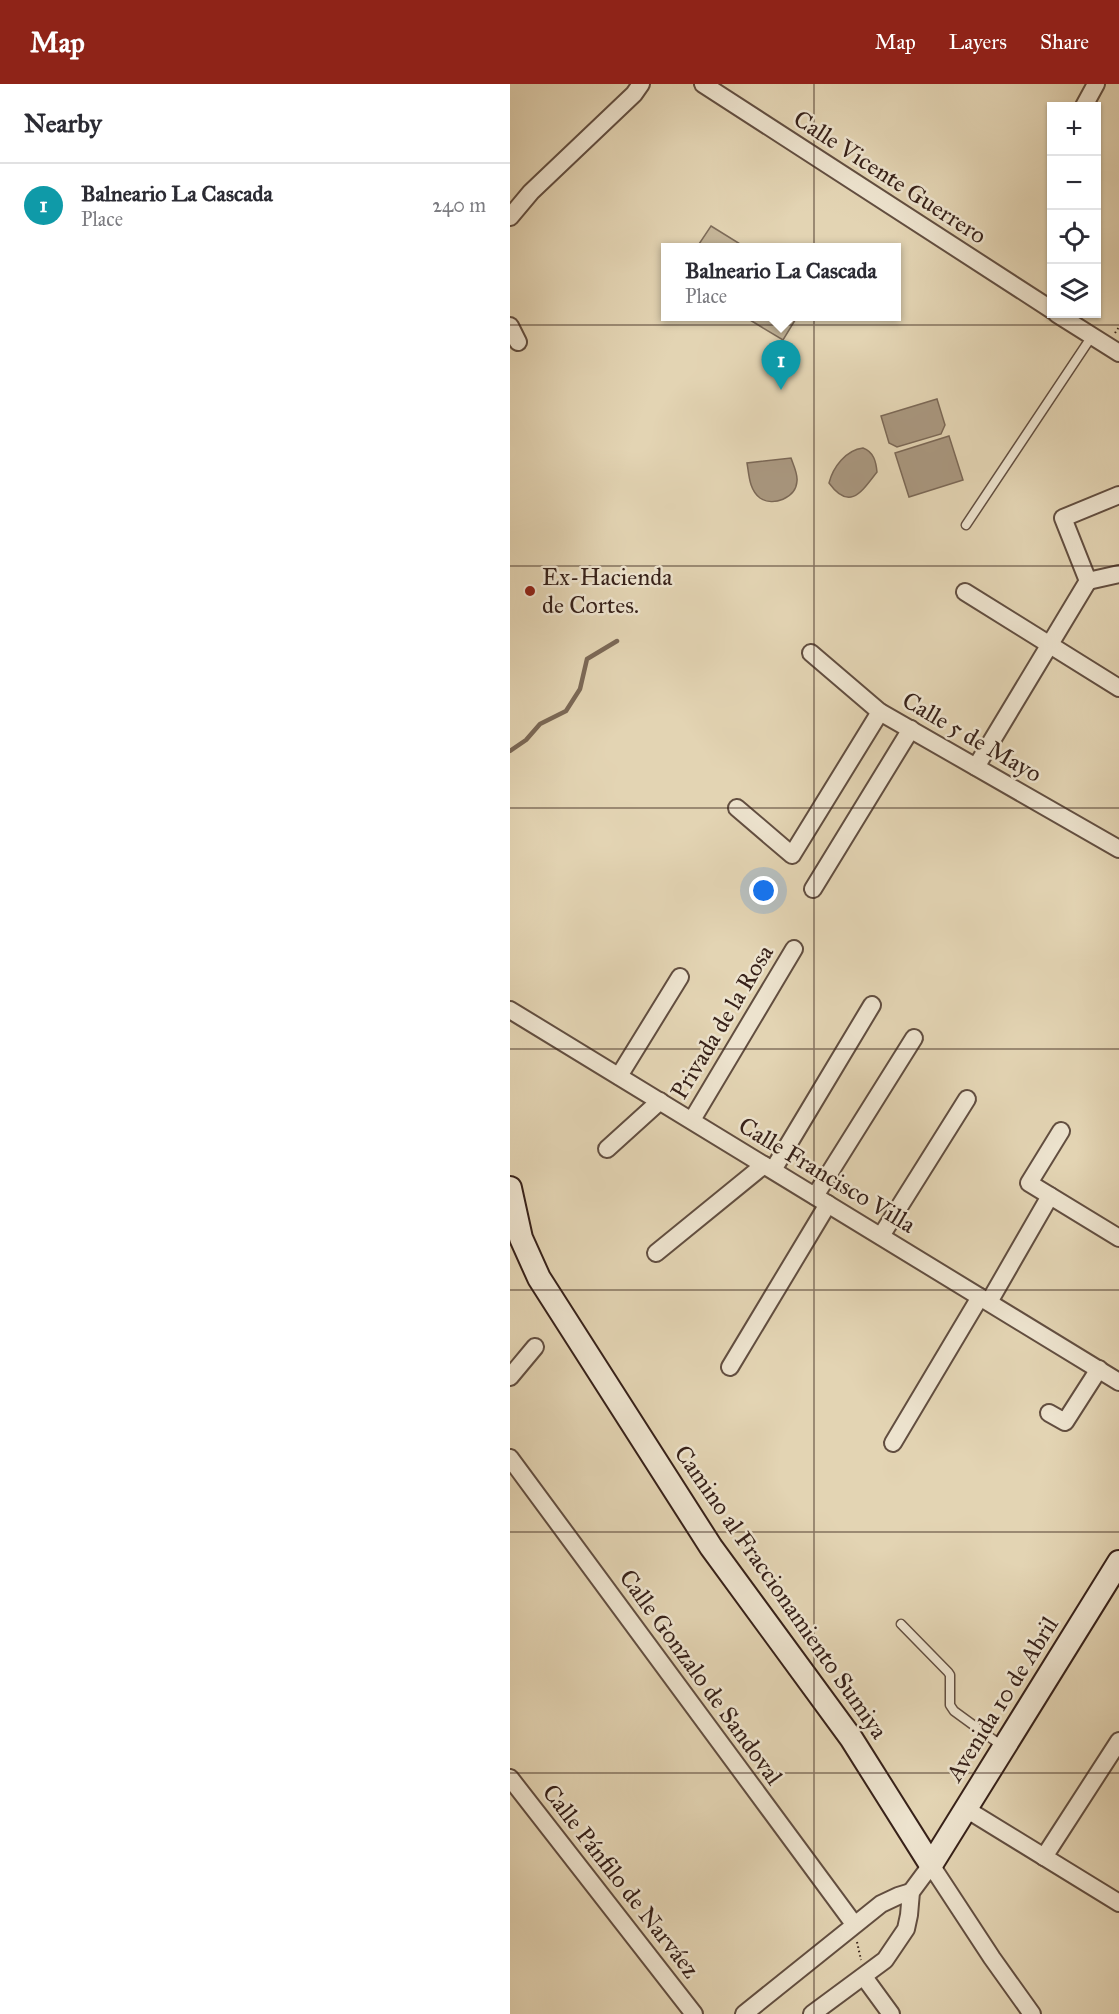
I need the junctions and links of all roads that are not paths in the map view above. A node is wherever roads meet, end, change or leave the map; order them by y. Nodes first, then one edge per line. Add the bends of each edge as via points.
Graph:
1 (641, 84) edge
2 (703, 84) edge
3 (1096, 84) edge
4 (1086, 102) edge
5 (510, 217) edge
6 (1047, 307) edge
7 (1064, 318) edge
8 (510, 326) edge
9 (1092, 336) junction
10 (518, 342) dead end
11 (1119, 352) edge
12 (1119, 495) edge
13 (966, 525) dead end
14 (1119, 574) edge
15 (1088, 581) junction
16 (964, 592) dead end
17 (1050, 645) junction
18 (811, 653) dead end
19 (1119, 688) edge
20 (880, 712) junction
21 (911, 729) junction
22 (976, 767) junction
23 (737, 808) dead end
24 (1118, 846) edge
25 (813, 889) dead end
26 (794, 949) dead end
27 (680, 977) dead end
28 (872, 1005) dead end
29 (510, 1010) edge
30 (914, 1038) dead end
31 (619, 1076) junction
32 (967, 1098) dead end
33 (660, 1101) junction
34 (692, 1120) junction
35 (1060, 1131) dead end
36 (607, 1149) dead end
37 (768, 1167) junction
38 (510, 1188) edge
39 (1050, 1196) junction
40 (822, 1200) junction
41 (881, 1236) junction
42 (1119, 1238) edge
43 (656, 1253) dead end
44 (984, 1299) junction
45 (535, 1347) dead end
46 (730, 1367) dead end
47 (1099, 1370) junction
48 (510, 1377) edge
49 (1119, 1382) edge
50 (1049, 1413) dead end
51 (893, 1443) dead end
52 (510, 1458) edge
53 (1119, 1562) edge
54 (901, 1624) dead end
55 (1119, 1741) edge
56 (1004, 1748) junction
57 (510, 1778) edge
58 (966, 1809) junction
59 (1044, 1857) junction
60 (931, 1865) junction
61 (911, 1892) junction
62 (1119, 1903) edge
63 (854, 1924) junction
64 (864, 1977) junction
65 (694, 2014) edge
66 (744, 2014) edge
67 (812, 2014) edge
68 (891, 2014) edge
69 (1032, 2014) edge

1 - 5 street
2 - 6 street, Calle Vicente Guerrero
3 - 4 street
7 - 9 street
8 - 10 street
9 - 11 street
9 - 13 lane
12 - 15 street via 1063,518
14 - 15 street
15 - 17 street
16 - 17 street
17 - 19 street
17 - 22 street
18 - 20 street, Calle 5 de Mayo
20 - 21 street, Calle 5 de Mayo
20 - 23 street via 792,855
21 - 22 street, Calle 5 de Mayo
21 - 25 street
22 - 24 street, Calle 5 de Mayo
26 - 34 street, Privada de la Rosa
27 - 31 street
28 - 37 street
29 - 31 street, Calle Francisco Villa
30 - 40 street
31 - 33 street, Calle Francisco Villa
32 - 41 street
33 - 34 street, Calle Francisco Villa
33 - 36 street
34 - 37 street, Calle Francisco Villa
35 - 39 street via 1029,1183
37 - 40 street, Calle Francisco Villa
37 - 43 street
38 - 60 street, Camino al Fraccionamiento Sumiya via 520,1238 538,1278 711,1546 851,1738
39 - 42 street
39 - 44 street
40 - 41 street, Calle Francisco Villa
40 - 46 street
41 - 44 street, Calle Francisco Villa
44 - 47 street, Calle Francisco Villa
44 - 51 street
45 - 48 street
47 - 49 street, Calle Francisco Villa
47 - 50 street via 1065,1422
52 - 63 street, Calle Gonzalo de Sandoval
53 - 56 street, Avenida 10 de Abril
54 - 56 lane via 948,1671 950,1705 954,1711
55 - 59 street
56 - 58 street, Avenida 10 de Abril
57 - 65 street, Calle Pánfilo de Narváez
58 - 59 street
58 - 60 street, Avenida 10 de Abril
59 - 62 street
60 - 61 street
60 - 69 street, Camino al Fraccionamiento Sumiya
61 - 63 street via 881,1904
61 - 64 street via 906,1929 885,1960
63 - 66 street
64 - 67 street
64 - 68 street

